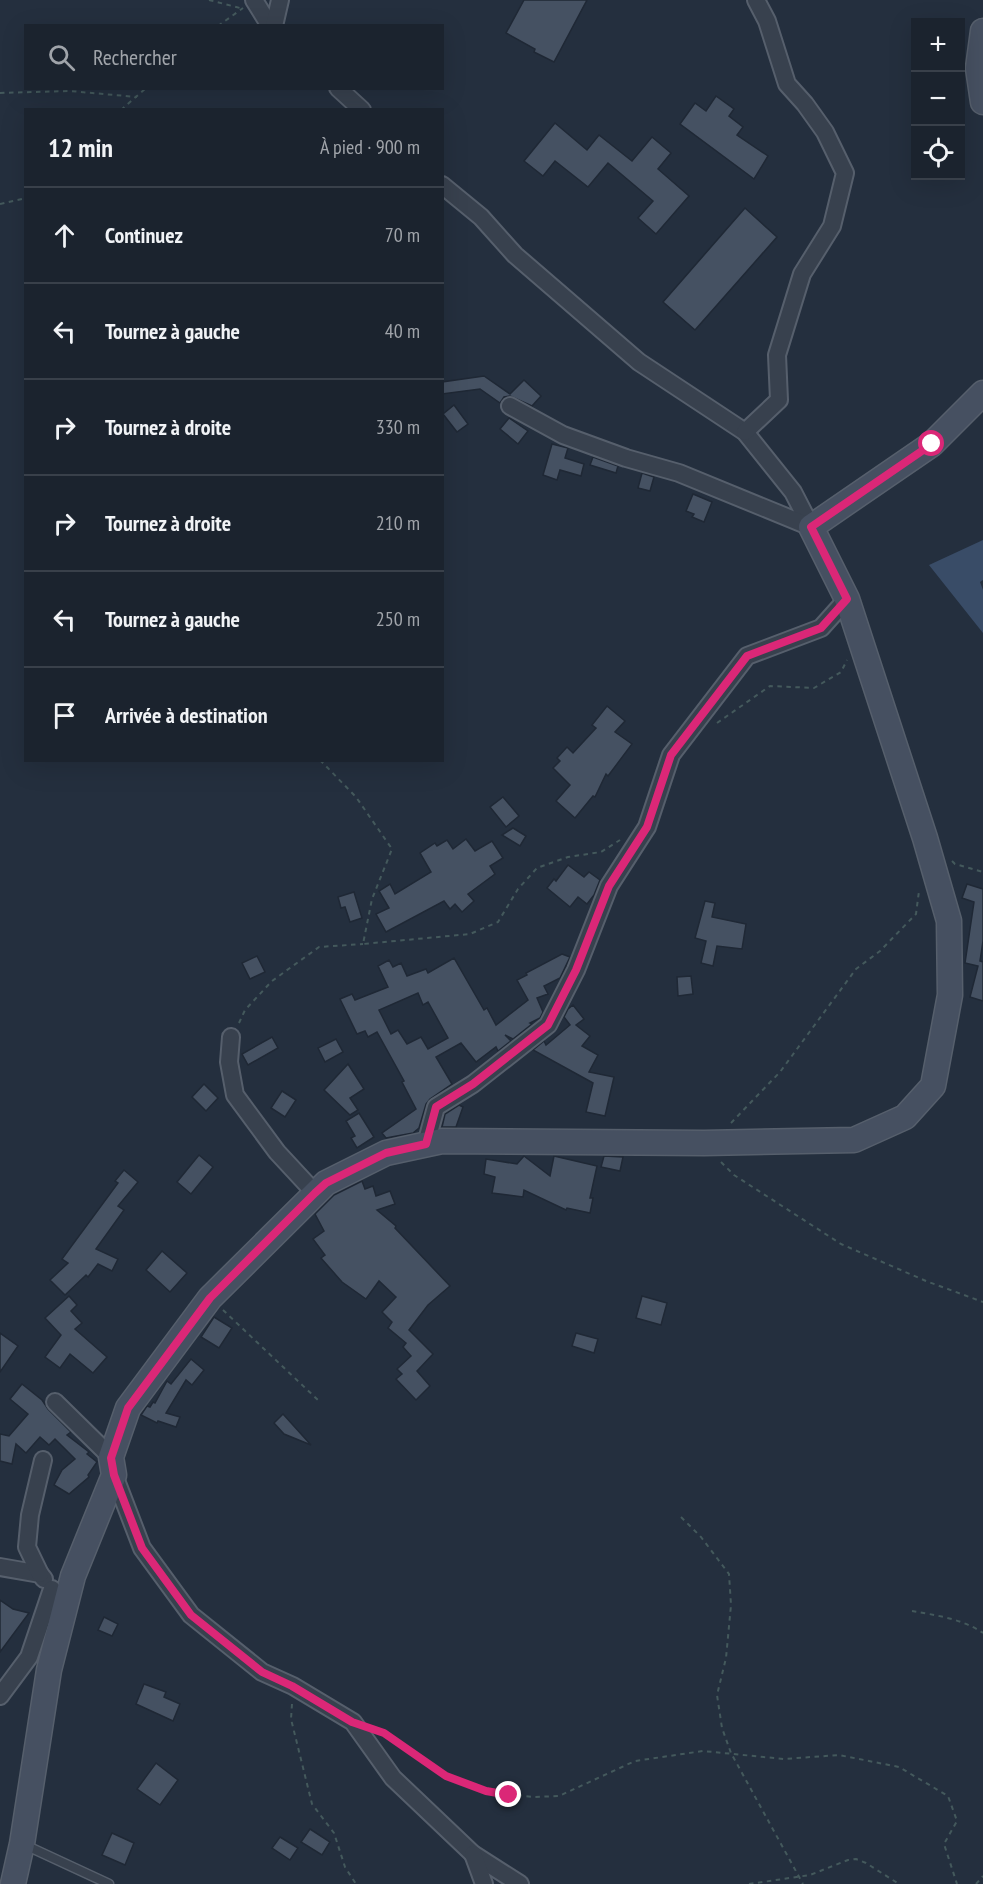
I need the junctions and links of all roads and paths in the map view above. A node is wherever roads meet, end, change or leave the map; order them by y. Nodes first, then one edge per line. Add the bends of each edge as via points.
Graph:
1 (209, 0) edge
2 (280, 0) edge
3 (756, 0) edge
4 (250, 3) edge
5 (221, 24) edge
6 (270, 24) edge
7 (273, 24) edge
8 (983, 31) edge
9 (144, 90) edge
10 (340, 90) edge
11 (0, 93) edge
12 (136, 97) junction
13 (983, 102) edge
14 (124, 108) edge
15 (360, 108) edge
16 (444, 187) edge
17 (24, 198) edge
18 (0, 204) edge
19 (983, 393) edge
20 (510, 406) dead end
21 (746, 432) junction
22 (811, 527) junction
23 (847, 599) junction
24 (859, 636) junction
25 (716, 724) dead end
26 (322, 762) edge
27 (621, 839) dead end
28 (955, 864) dead end
29 (983, 872) edge
30 (920, 881) dead end
31 (363, 944) junction
32 (231, 1037) joint
33 (727, 1125) dead end
34 (704, 1143) junction
35 (426, 1144) junction
36 (315, 1193) junction
37 (210, 1298) junction
38 (983, 1302) edge
39 (319, 1401) dead end
40 (55, 1402) dead end
41 (43, 1460) dead end
42 (113, 1466) junction
43 (681, 1517) dead end
44 (0, 1567) edge
45 (40, 1574) junction
46 (59, 1597) junction
47 (912, 1611) dead end
48 (983, 1633) edge
49 (292, 1686) junction
50 (0, 1696) edge
51 (352, 1722) junction
52 (731, 1754) junction
53 (22, 1844) junction
54 (473, 1854) junction
55 (800, 1876) junction
56 (983, 1876) edge
57 (13, 1884) edge
58 (109, 1884) edge
59 (357, 1884) edge
60 (484, 1884) edge
61 (520, 1884) edge
62 (749, 1884) edge
63 (803, 1884) edge
64 (899, 1884) edge
65 (957, 1884) edge
66 (976, 1884) edge

1 - 4 path
2 - 7 street
3 - 21 street via 767,21 787,84 825,132 845,173 832,226 802,274 777,356 779,400
4 - 5 path
4 - 6 street
8 - 13 street via 978,69
9 - 12 path
10 - 15 street
11 - 12 path via 70,91
12 - 14 path
16 - 21 street via 481,217 515,255 639,362
17 - 18 path
19 - 22 street via 932,444
20 - 22 street via 563,435 679,473
21 - 22 street via 793,492
22 - 23 street
23 - 24 street
23 - 35 street via 821,628 747,656 671,755 647,827 609,886 576,970 548,1025 473,1084 436,1107
24 - 25 path via 841,672 814,688 770,686
24 - 34 street via 949,921 950,995 933,1086 905,1117 854,1140
26 - 31 path via 356,797 392,849 372,898
27 - 31 path via 601,852 568,857 537,868 498,922 470,934
28 - 29 path
30 - 33 path via 916,914 856,969 780,1071
31 - 32 path via 319,947 272,981 245,1010
32 - 36 street via 229,1062 235,1095 277,1152
34 - 35 street
34 - 38 path via 734,1175 841,1244
35 - 36 street via 386,1153 326,1183
36 - 37 street
37 - 39 path
37 - 42 street via 128,1408
40 - 42 street
41 - 45 street via 27,1547
42 - 46 street via 74,1576
42 - 49 street via 142,1548 191,1615 262,1672
43 - 52 path via 729,1574 731,1605 726,1658 717,1695
44 - 45 street
45 - 46 street
46 - 50 street via 29,1657
46 - 53 street
47 - 48 path via 943,1617
49 - 51 street
49 - 59 path via 291,1719 312,1804 334,1833 345,1867
51 - 52 path via 384,1733 446,1776 509,1795 559,1796 635,1761 703,1751
51 - 54 street via 393,1778
52 - 55 path
52 - 65 path via 784,1759 839,1755 899,1767 948,1796 957,1821 944,1844
53 - 57 street
53 - 58 lane
54 - 60 street
54 - 61 street
55 - 62 path
55 - 63 path
55 - 64 path via 856,1859
56 - 66 path

